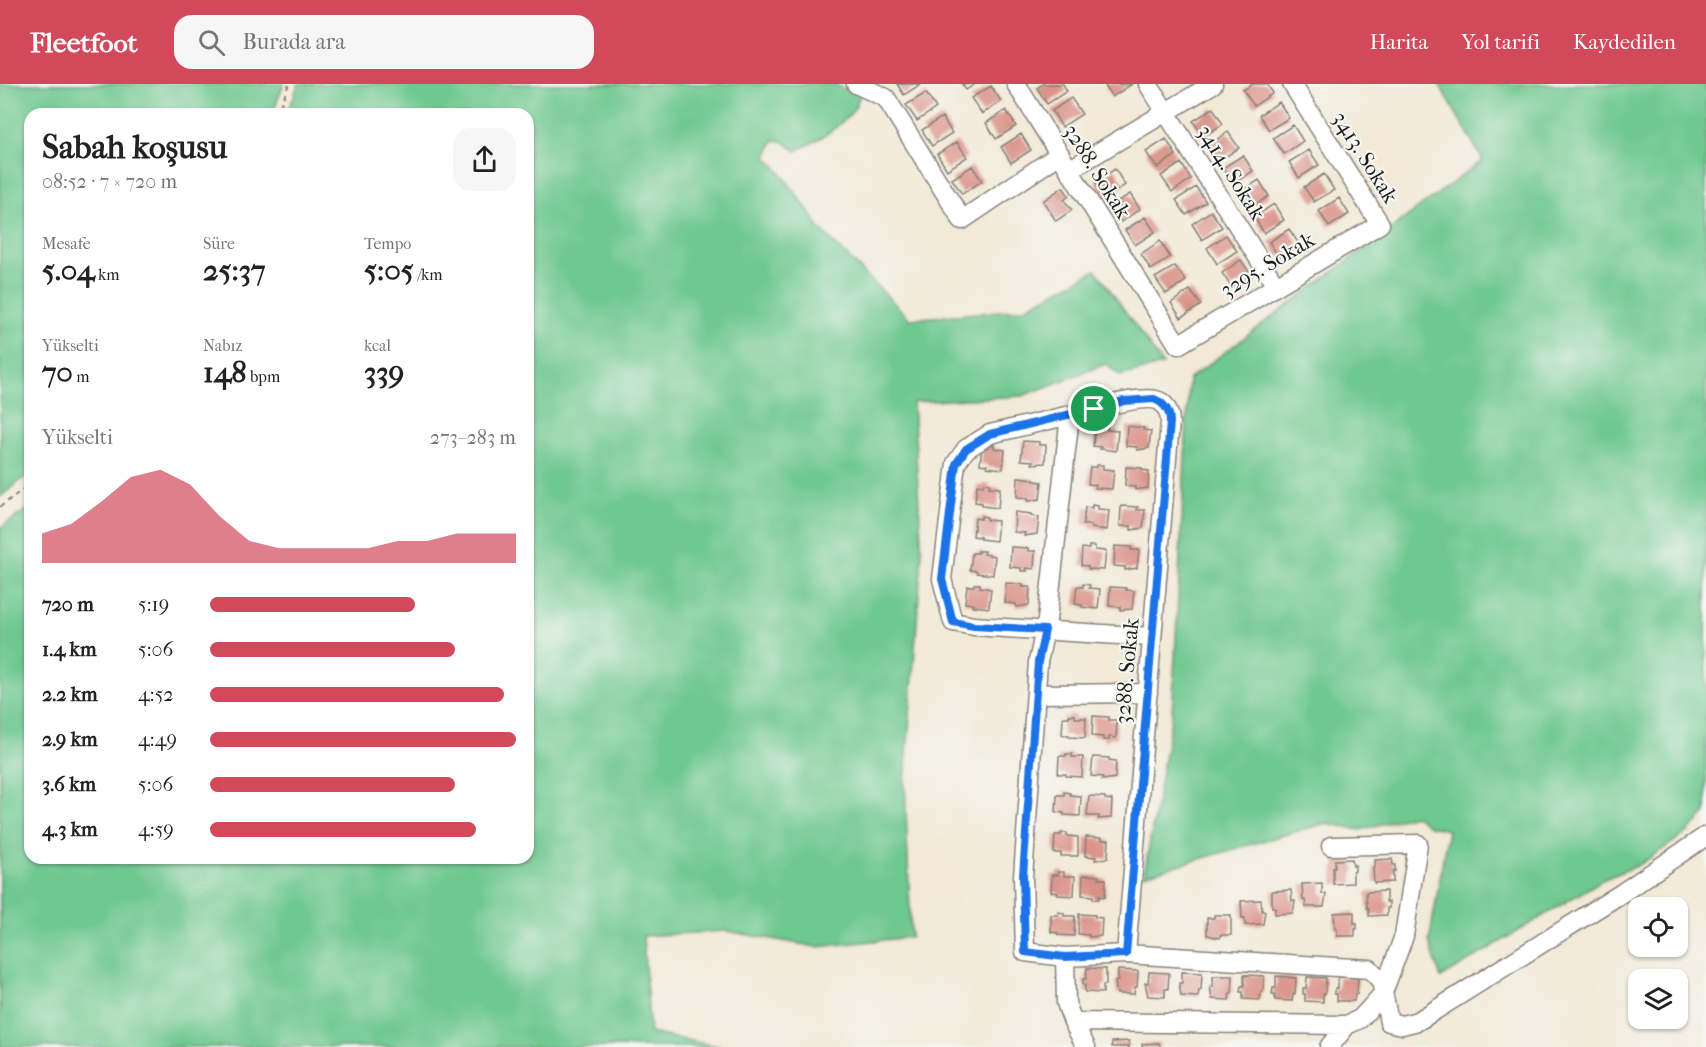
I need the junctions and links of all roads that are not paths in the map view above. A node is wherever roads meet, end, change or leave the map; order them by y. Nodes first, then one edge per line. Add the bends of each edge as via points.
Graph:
1 (855, 84) edge
2 (1016, 84) edge
3 (1148, 84) edge
4 (1213, 84) edge
5 (1292, 84) edge
6 (1166, 112) junction
7 (1064, 162) junction
8 (1380, 224) joint
9 (1276, 286) junction
10 (1178, 345) joint
11 (1070, 415) junction
12 (1045, 630) junction
13 (1152, 638) junction
14 (1148, 693) junction
15 (1036, 694) junction
16 (1706, 836) edge
17 (1331, 846) dead end
18 (1126, 954) junction
19 (1065, 957) junction
20 (1382, 995) junction
21 (1073, 1022) junction
22 (1347, 1025) junction
23 (1086, 1047) edge
24 (1329, 1047) edge

1 - 7 street via 886,99 962,220
2 - 7 street, 3288. Sokak
3 - 6 street, 3414. Sokak
4 - 6 street
5 - 8 street, 3413. Sokak
6 - 7 street
6 - 9 street, 3414. Sokak
7 - 10 street, 3288. Sokak
8 - 9 street, 3295. Sokak
9 - 10 street, 3295. Sokak
11 - 12 street
11 - 12 street via 990,434 966,449 956,464 942,579 953,622
11 - 13 street, 3288. Sokak via 1124,401 1154,399 1163,403 1170,415
12 - 13 street
12 - 15 street
13 - 14 street, 3288. Sokak
14 - 15 street
14 - 18 street, 3288. Sokak
15 - 19 street via 1023,876 1025,952
16 - 20 street via 1418,1021 1401,1025 1389,1022
17 - 20 street via 1418,844 1404,936
18 - 19 street
18 - 20 street via 1370,969 1381,981
19 - 21 street via 1066,1003
20 - 22 street via 1360,1019
21 - 22 street
21 - 23 street
22 - 24 street

